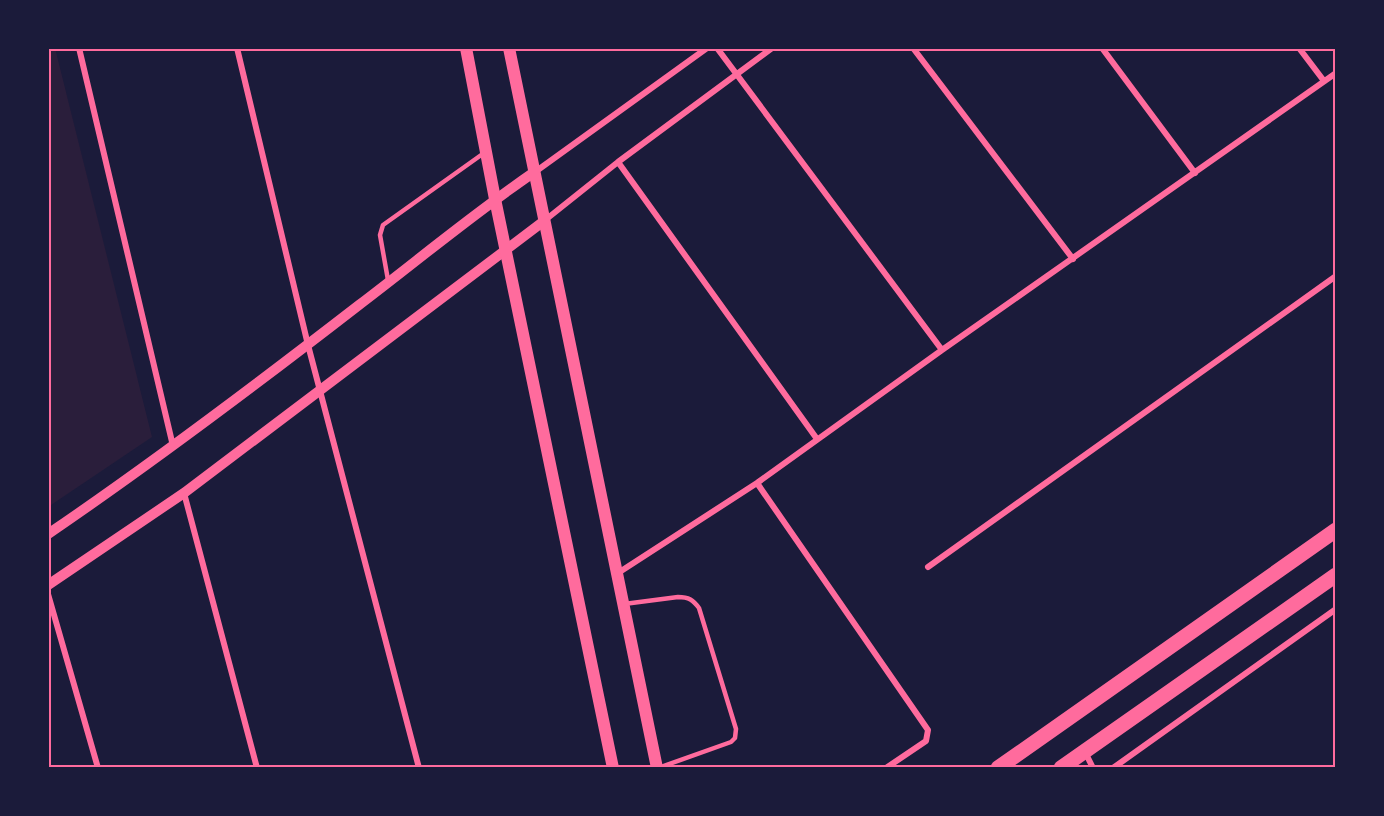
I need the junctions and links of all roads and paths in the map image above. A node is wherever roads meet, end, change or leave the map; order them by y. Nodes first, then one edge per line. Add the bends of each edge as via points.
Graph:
1 (79, 48) edge
2 (237, 48) edge
3 (466, 48) edge
4 (509, 48) edge
5 (707, 48) edge
6 (717, 48) edge
7 (772, 48) edge
8 (913, 48) edge
9 (1102, 48) edge
10 (1299, 48) edge
11 (1336, 73) edge
12 (736, 74) junction
13 (1324, 81) junction
14 (486, 151) junction
15 (618, 162) junction
16 (1195, 173) junction
17 (533, 174) junction
18 (495, 199) junction
19 (544, 221) junction
20 (507, 249) junction
21 (1073, 259) junction
22 (1336, 276) edge
23 (389, 283) junction
24 (308, 345) junction
25 (942, 350) junction
26 (321, 390) junction
27 (817, 440) junction
28 (173, 446) junction
29 (757, 483) junction
30 (184, 493) junction
31 (1336, 530) edge
32 (48, 534) edge
33 (928, 567) dead end
34 (617, 573) junction
35 (1336, 575) edge
36 (48, 585) edge
37 (48, 594) edge
38 (624, 604) junction
39 (1336, 609) edge
40 (1084, 752) junction
41 (98, 768) edge
42 (257, 768) edge
43 (419, 768) edge
44 (613, 768) edge
45 (657, 768) edge
46 (886, 768) edge
47 (998, 768) edge
48 (1061, 768) edge
49 (1093, 768) edge
50 (1113, 768) edge

1 - 28 street
2 - 24 street
3 - 14 main road
4 - 17 main road
5 - 17 street
6 - 12 street
7 - 12 street
8 - 21 street
9 - 16 street
10 - 13 street
11 - 13 street
12 - 15 street
12 - 25 street
13 - 16 street
14 - 18 main road
14 - 23 lane via 383,225 380,235
15 - 19 street
15 - 27 street
16 - 21 street
17 - 18 street
17 - 19 main road
18 - 20 main road
18 - 23 street
19 - 20 street
19 - 34 main road
20 - 26 street
20 - 44 main road
21 - 25 street
22 - 33 street
23 - 24 street
24 - 26 street
24 - 28 street
25 - 27 street
26 - 30 street
26 - 43 street
27 - 29 street
28 - 32 street
29 - 34 street
29 - 46 street via 928,730 926,741
30 - 36 street
30 - 42 street
31 - 47 main road
34 - 38 main road
35 - 40 main road
37 - 41 street
38 - 45 main road
38 - 45 lane via 678,597 694,601 736,729 731,742
39 - 50 street
40 - 48 main road
40 - 49 street

